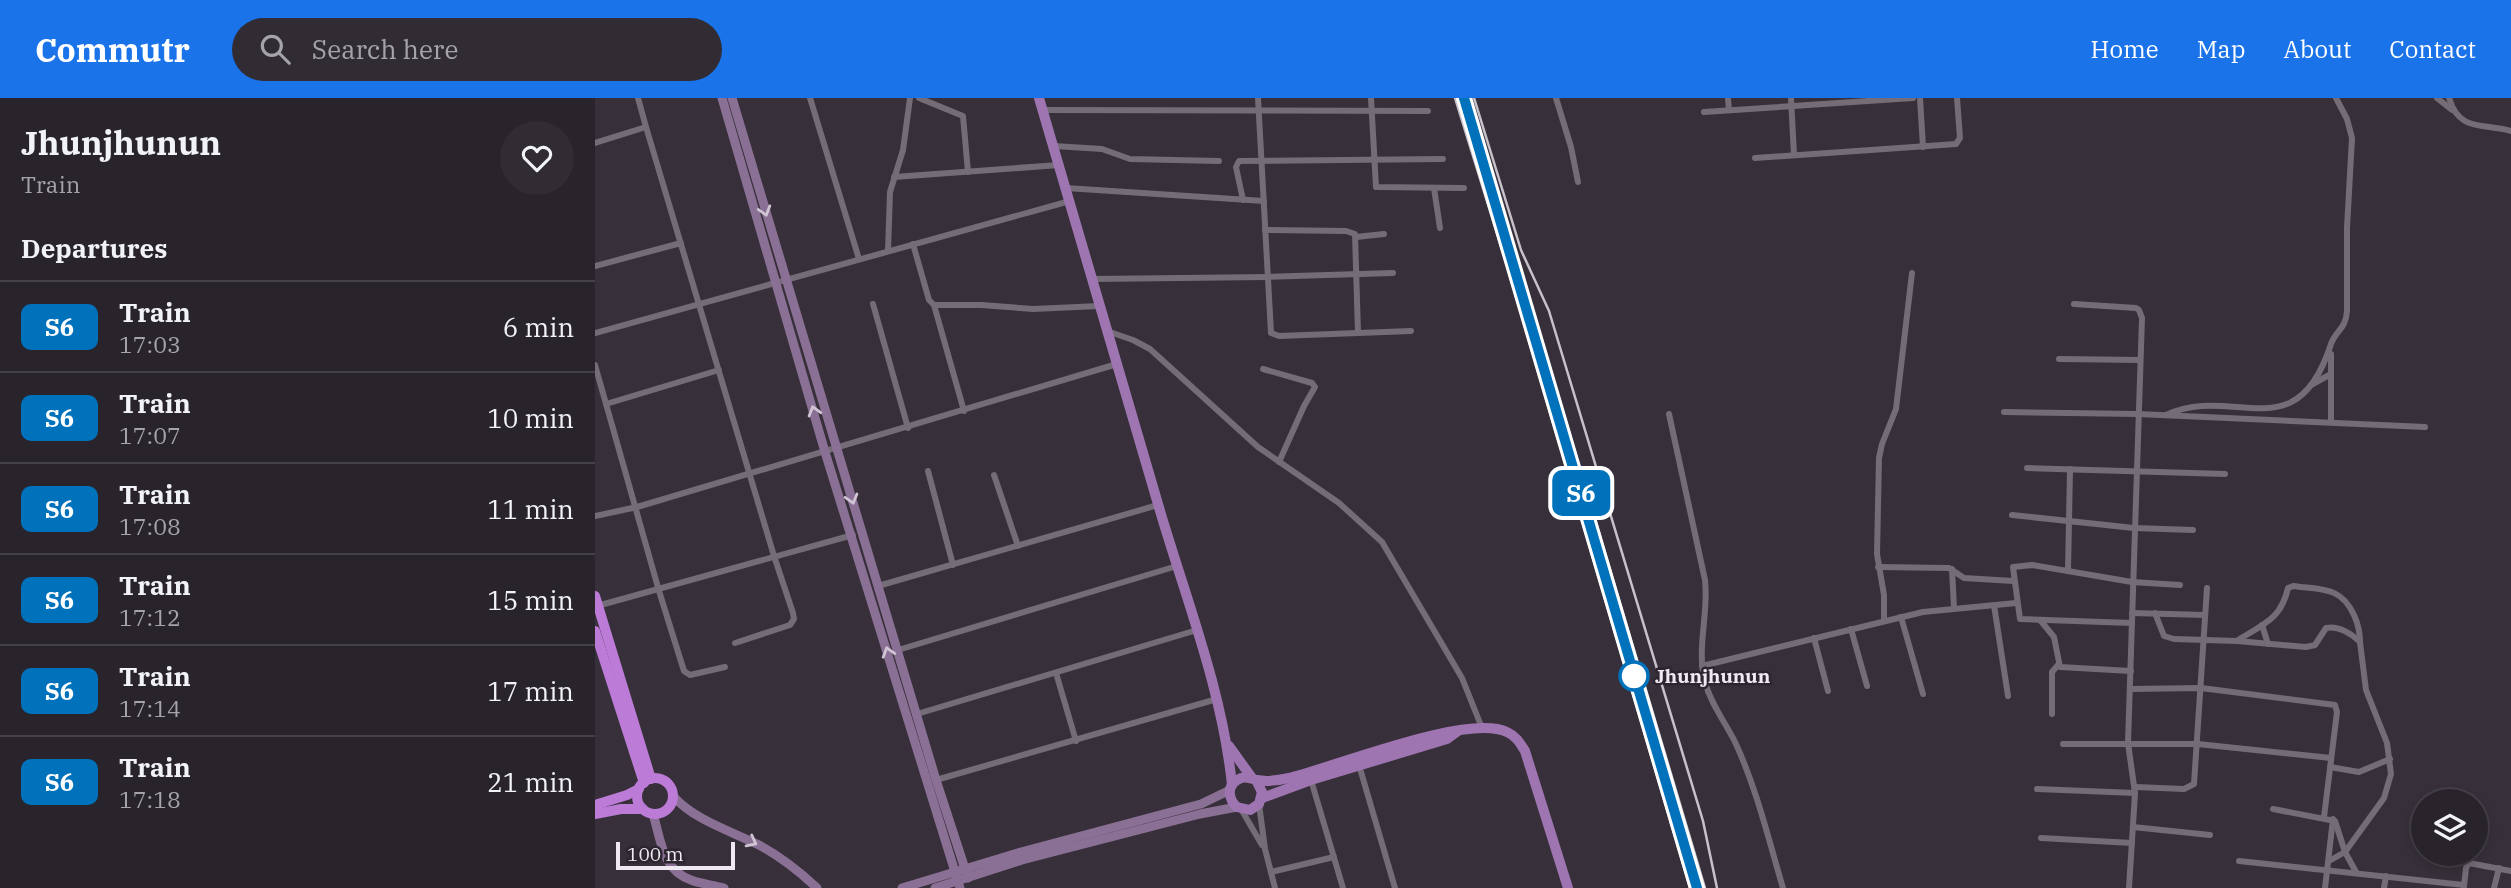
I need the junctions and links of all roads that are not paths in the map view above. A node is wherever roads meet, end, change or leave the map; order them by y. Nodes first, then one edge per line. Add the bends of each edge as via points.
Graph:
1 (638, 98) edge
2 (722, 98) edge
3 (732, 98) edge
4 (810, 98) edge
5 (910, 98) edge
6 (919, 98) edge
7 (1039, 98) edge
8 (1258, 98) edge
9 (1371, 98) edge
10 (1556, 98) edge
11 (1728, 98) edge
12 (1913, 98) edge
13 (1920, 98) edge
14 (1957, 98) edge
15 (2336, 98) edge
16 (2437, 98) edge
17 (2449, 98) edge
18 (1791, 102) edge
19 (1042, 110) junction
20 (1729, 110) junction
21 (1372, 111) junction
22 (1428, 111) dead end
23 (1259, 112) junction
24 (1705, 112) dead end
25 (2455, 113) junction
26 (646, 127) junction
27 (2511, 131) edge
28 (595, 143) edge
29 (1054, 146) junction
30 (1923, 147) junction
31 (1794, 155) junction
32 (1755, 158) dead end
33 (1443, 159) dead end
34 (1219, 161) dead end
35 (1261, 161) junction
36 (1375, 161) junction
37 (1059, 165) junction
38 (968, 172) junction
39 (894, 177) junction
40 (1578, 182) dead end
41 (1066, 188) junction
42 (1434, 188) junction
43 (1464, 188) dead end
44 (1243, 200) junction
45 (1070, 201) junction
46 (1264, 201) junction
47 (1440, 228) dead end
48 (1265, 230) junction
49 (1384, 234) dead end
50 (1356, 237) junction
51 (681, 243) junction
52 (913, 244) junction
53 (888, 251) junction
54 (859, 259) junction
55 (595, 265) edge
56 (1393, 273) dead end
57 (1912, 273) dead end
58 (1357, 274) junction
59 (1266, 277) junction
60 (1092, 279) junction
61 (781, 281) junction
62 (699, 304) junction
63 (873, 304) dead end
64 (2074, 304) dead end
65 (934, 305) junction
66 (1099, 306) junction
67 (1106, 330) junction
68 (1411, 331) dead end
69 (595, 333) edge
70 (1358, 333) junction
71 (2330, 348) junction
72 (2059, 359) dead end
73 (2140, 360) junction
74 (1117, 364) junction
75 (595, 365) edge
76 (1263, 369) dead end
77 (719, 370) junction
78 (2331, 374) junction
79 (2309, 386) junction
80 (606, 404) junction
81 (2282, 406) junction
82 (2208, 407) junction
83 (964, 411) junction
84 (2004, 412) dead end
85 (1669, 414) dead end
86 (2138, 414) junction
87 (2166, 415) junction
88 (2226, 418) junction
89 (2284, 420) junction
90 (2331, 422) junction
91 (2425, 427) dead end
92 (908, 428) junction
93 (837, 448) junction
94 (825, 452) junction
95 (1279, 462) junction
96 (2027, 468) dead end
97 (2070, 469) junction
98 (928, 471) dead end
99 (2136, 471) junction
100 (750, 474) junction
101 (2225, 474) dead end
102 (994, 475) dead end
103 (1158, 505) junction
104 (637, 507) junction
105 (2012, 514) dead end
106 (595, 516) edge
107 (2069, 522) junction
108 (2134, 528) junction
109 (2193, 530) dead end
110 (857, 534) junction
111 (1018, 546) junction
112 (774, 556) junction
113 (953, 565) junction
114 (1177, 566) junction
115 (1878, 567) junction
116 (1952, 569) junction
117 (2068, 571) junction
118 (2013, 581) junction
119 (2132, 582) junction
120 (2181, 585) dead end
121 (878, 586) junction
122 (2207, 588) dead end
123 (659, 591) junction
124 (596, 603) edge
125 (2016, 603) junction
126 (1994, 605) junction
127 (1954, 608) junction
128 (2132, 613) junction
129 (2155, 613) junction
130 (2205, 615) junction
131 (1901, 617) junction
132 (2040, 620) junction
133 (1884, 621) junction
134 (2132, 623) junction
135 (2262, 625) junction
136 (1851, 629) junction
137 (1197, 630) junction
138 (595, 631) edge
139 (1814, 638) junction
140 (2202, 640) junction
141 (2237, 641) junction
142 (2360, 642) junction
143 (735, 643) dead end
144 (2268, 644) junction
145 (898, 650) junction
146 (2058, 665) junction
147 (1702, 666) junction
148 (725, 667) dead end
149 (2131, 671) junction
150 (1056, 673) junction
151 (1867, 686) dead end
152 (2201, 688) junction
153 (2130, 689) junction
154 (1828, 691) dead end
155 (1923, 694) dead end
156 (2008, 696) dead end
157 (1217, 699) junction
158 (917, 714) junction
159 (2052, 714) dead end
160 (1482, 728) junction
161 (1458, 730) junction
162 (1076, 741) junction
163 (2128, 743) junction
164 (2063, 744) dead end
165 (2198, 744) junction
166 (1229, 746) junction
167 (2331, 758) junction
168 (2390, 759) junction
169 (1359, 765) junction
170 (2330, 767) junction
171 (1254, 779) junction
172 (936, 780) junction
173 (1311, 780) junction
174 (645, 784) junction
175 (1231, 788) junction
176 (2037, 789) dead end
177 (2135, 790) junction
178 (673, 796) junction
179 (1260, 801) junction
180 (595, 805) edge
181 (1239, 808) junction
182 (2273, 809) dead end
183 (648, 812) junction
184 (595, 814) edge
185 (2323, 817) junction
186 (2333, 819) junction
187 (2133, 827) junction
188 (2210, 835) dead end
189 (2041, 838) dead end
190 (2132, 843) junction
191 (1265, 849) junction
192 (2345, 852) junction
193 (1334, 857) junction
194 (2239, 861) dead end
195 (2328, 865) junction
196 (2499, 868) junction
197 (959, 870) junction
198 (2511, 871) edge
199 (1271, 872) junction
200 (2356, 872) junction
201 (2386, 876) junction
202 (962, 883) edge
203 (2429, 885) edge
204 (2464, 887) edge
205 (724, 888) edge
206 (817, 888) edge
207 (902, 888) edge
208 (935, 888) edge
209 (1275, 888) edge
210 (1343, 888) edge
211 (1395, 888) edge
212 (1568, 888) edge
213 (1783, 888) edge
214 (2129, 888) edge
215 (2325, 888) edge
216 (2384, 888) edge
217 (2494, 888) edge

1 - 26 street
2 - 61 street
3 -> 61 street
4 - 54 street
5 - 39 street
6 - 38 street via 963,116
7 - 19 main road
8 - 23 street
9 - 21 street
10 - 40 street
11 - 20 street
12 - 18 street
13 - 30 street
14 - 30 street via 1959,142
15 - 71 street via 2350,127 2352,148 2347,319
16 - 25 street
17 - 25 street
18 - 20 street
18 - 31 street
19 - 23 street
19 - 29 main road
20 - 24 street
21 - 22 street
21 - 23 street
21 - 36 street
23 - 35 street
25 - 27 street via 2463,121
26 - 28 street
26 - 51 street
29 - 34 street via 1102,149 1130,159
29 - 37 main road
30 - 31 street
31 - 32 street
33 - 36 street
35 - 36 street
35 - 44 street via 1237,163
35 - 46 street
36 - 42 street via 1378,188
37 - 38 street
37 - 41 main road
38 - 39 street
39 - 53 street
41 - 44 street
41 - 45 main road
42 - 43 street
42 - 47 street
44 - 46 street
45 - 52 street
45 - 60 main road
46 - 48 street
48 - 50 street via 1346,231
48 - 59 street
49 - 50 street
50 - 58 street
51 - 55 street
51 - 62 street
52 - 53 street
52 - 65 street
53 - 54 street
54 - 61 street
56 - 58 street
57 - 115 street via 1896,409 1880,449
58 - 59 street
58 - 70 street
59 - 60 street
59 - 70 street via 1272,335
60 - 66 main road
61 - 62 street
61 - 93 street
94 -> 61 street
62 - 69 street
62 - 77 street
63 - 92 street
64 - 73 street via 2139,310
65 - 66 street
65 - 83 street
66 - 67 main road
67 - 74 main road
67 - 95 street via 1150,349
68 - 70 street
71 - 78 street
71 - 79 street
72 - 73 street
73 - 86 street
74 - 83 street
74 - 103 main road
75 - 80 street
76 - 95 street via 1315,387
77 - 80 street
77 - 100 street
78 - 79 street
78 - 90 street
79 - 81 street via 2295,401
80 - 104 street
81 - 82 street
81 - 89 street
82 - 87 street via 2187,407
82 - 88 street
83 - 92 street
84 - 86 street
85 - 147 street via 1705,580
86 - 87 street
86 - 99 street
87 - 88 street
88 - 89 street
89 - 90 street
90 - 91 street
92 - 93 street
93 - 94 street
93 -> 110 street
94 - 100 street
94 - 110 street
95 - 160 street via 1339,503 1382,542 1462,678
96 - 97 street
97 - 99 street
97 - 107 street
98 - 113 street
99 - 101 street
99 - 108 street
100 - 104 street
100 - 112 street
102 - 111 street
103 - 111 street
103 - 114 main road
104 - 106 street
104 - 123 street
105 - 107 street
107 - 108 street
107 - 117 street
108 - 109 street
108 - 119 street
110 - 112 street
110 - 121 street
197 -> 110 street
111 - 113 street
112 - 123 street
112 - 143 street via 793,622
113 - 121 street
114 - 137 main road
114 - 145 street
115 - 116 street
115 - 133 street
116 - 118 street via 1964,578
116 - 127 street
117 - 118 street via 2016,565
117 - 119 street
118 - 125 street
119 - 120 street
119 - 128 street
121 - 145 street
122 - 130 street
123 - 124 street
123 - 148 street via 686,674
124 - 174 highway
125 - 126 street
125 - 132 street via 2020,619
126 - 127 street
126 - 156 street
127 - 131 street
128 - 129 street
128 - 134 street
129 - 130 street
129 - 140 street via 2164,636
130 - 140 street
131 - 133 street
131 - 155 street
132 - 134 street
132 - 146 street via 2054,637
133 - 136 street
134 - 149 street
135 - 141 street
135 - 142 street via 2283,606 2289,586 2334,592 2350,607
135 - 144 street
136 - 139 street
136 - 151 street
137 - 150 street
137 - 157 main road
138 - 174 highway
139 - 147 street
139 - 154 street
140 - 141 street
140 - 152 street
141 - 144 street
142 - 144 street via 2332,627 2311,647
142 - 168 street via 2366,690
145 - 158 street
146 - 149 street
146 - 159 street via 2052,672
147 - 213 street via 1711,699 1741,756
149 - 153 street
150 - 158 street
150 - 162 street
152 - 153 street
152 - 165 street
152 - 167 street via 2335,705
153 - 163 street
157 - 162 street
157 - 166 main road
158 - 172 street
160 - 161 main road
160 - 212 main road via 1507,732 1525,751
161 - 169 main road via 1447,739
161 - 171 main road via 1285,779
162 - 172 street
163 - 164 street
163 - 165 street
163 - 177 street
165 - 167 street
165 - 177 street via 2192,786
166 - 171 main road
166 - 175 main road
167 - 170 street
168 - 170 street via 2359,772
168 - 192 street via 2384,798
169 - 173 main road
169 - 211 street
170 - 185 street
171 - 175 main road via 1239,779
171 - 179 main road via 1261,785
172 - 197 street
173 - 179 main road
173 - 193 street
174 - 178 highway via 665,782
174 - 180 highway
174 - 183 highway via 638,800
175 - 181 main road via 1230,797
175 - 197 street via 1201,804
176 - 177 street
177 - 187 street
178 - 183 highway via 662,813
178 -> 206 street via 793,867
179 - 181 main road via 1250,810
179 - 191 street
181 - 191 street
181 - 202 street via 1217,809 1022,860
182 - 185 street
183 - 184 highway via 621,809
183 - 205 street via 677,879
185 - 186 street
186 - 192 street
186 - 195 street
187 - 188 street
187 - 190 street
189 - 190 street
190 - 214 street
191 - 199 street
192 - 195 street
192 - 200 street
193 - 199 street
193 - 210 street
194 - 195 street
195 - 200 street
195 - 215 street
196 - 198 street
196 - 204 street via 2469,863
196 - 217 street
197 - 202 street
197 - 207 street
199 - 209 street
200 - 201 street
201 - 203 street
201 - 216 street
202 - 208 street
203 - 204 street

